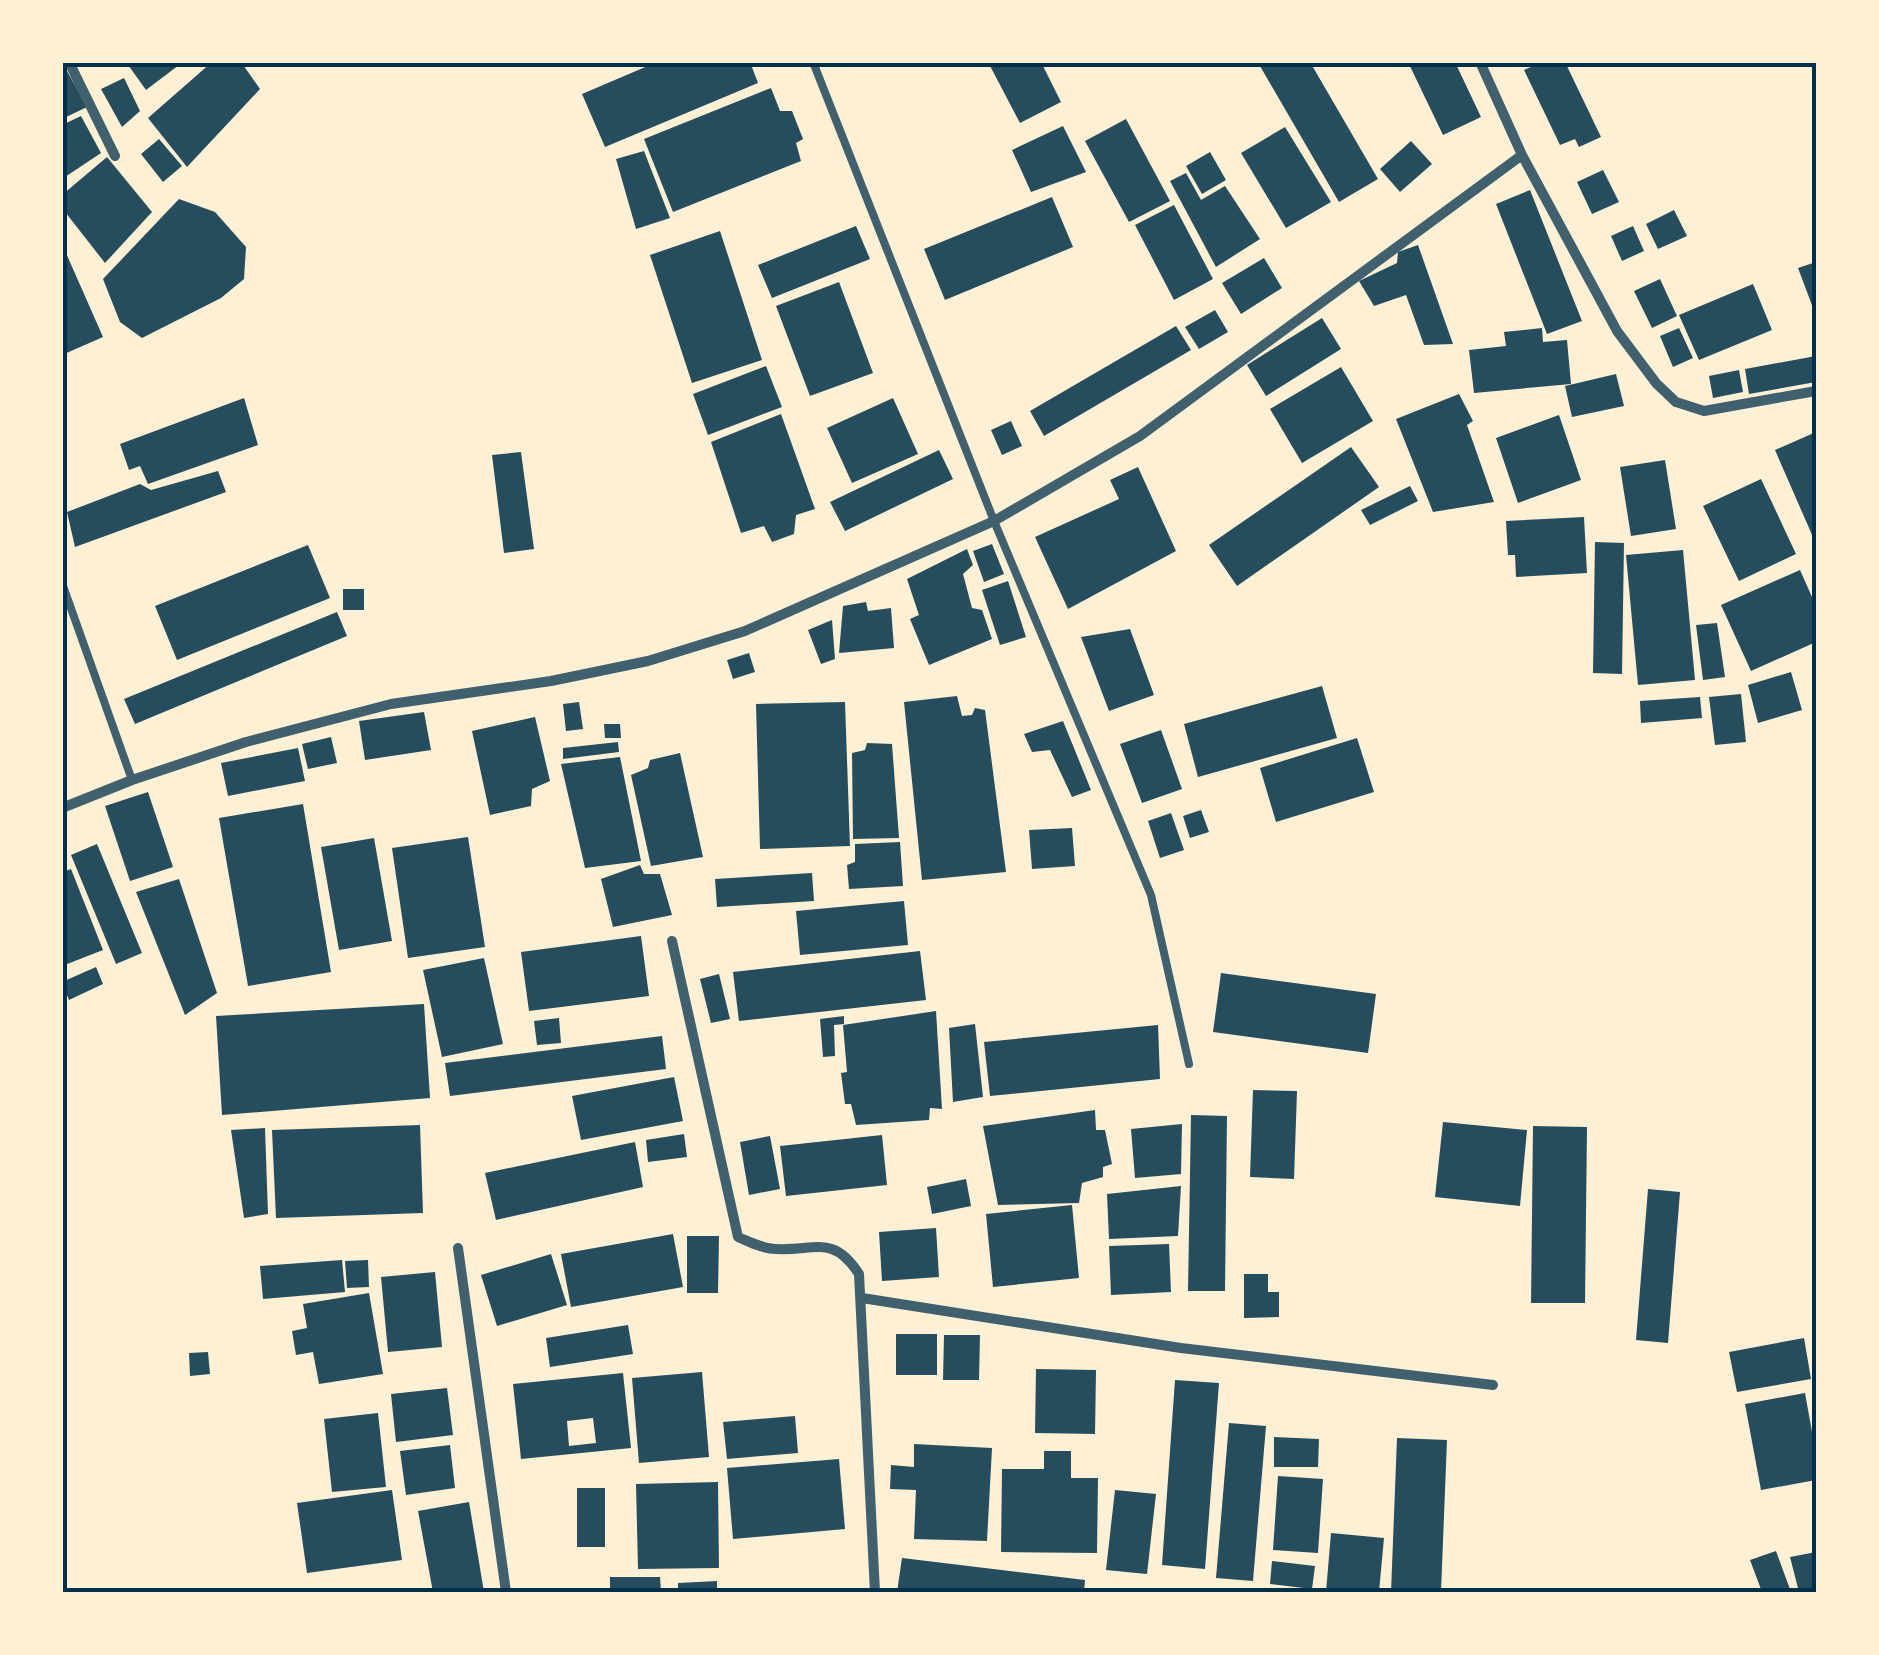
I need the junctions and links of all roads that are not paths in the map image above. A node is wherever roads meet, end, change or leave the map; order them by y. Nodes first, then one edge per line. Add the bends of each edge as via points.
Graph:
1 (69, 62) edge
2 (813, 62) edge
3 (1480, 62) edge
4 (115, 156) dead end
5 (1522, 156) junction
6 (1816, 392) edge
7 (994, 521) junction
8 (62, 584) edge
9 (132, 780) junction
10 (62, 808) edge
11 (672, 941) dead end
12 (1188, 1064) dead end
13 (458, 1248) dead end
14 (862, 1298) junction
15 (1493, 1385) dead end
16 (506, 1592) edge
17 (875, 1592) edge

1 - 4 street
2 - 7 lane
3 - 5 street
5 - 6 street via 1618,331 1676,402 1704,411
5 - 7 street via 1140,436
7 - 9 street via 745,631 648,661 391,704
7 - 12 lane via 1151,895
8 - 9 lane
9 - 10 street
11 - 14 street via 738,1237 771,1250 837,1248 860,1274
13 - 16 street
14 - 15 street via 1181,1348
14 - 17 street

